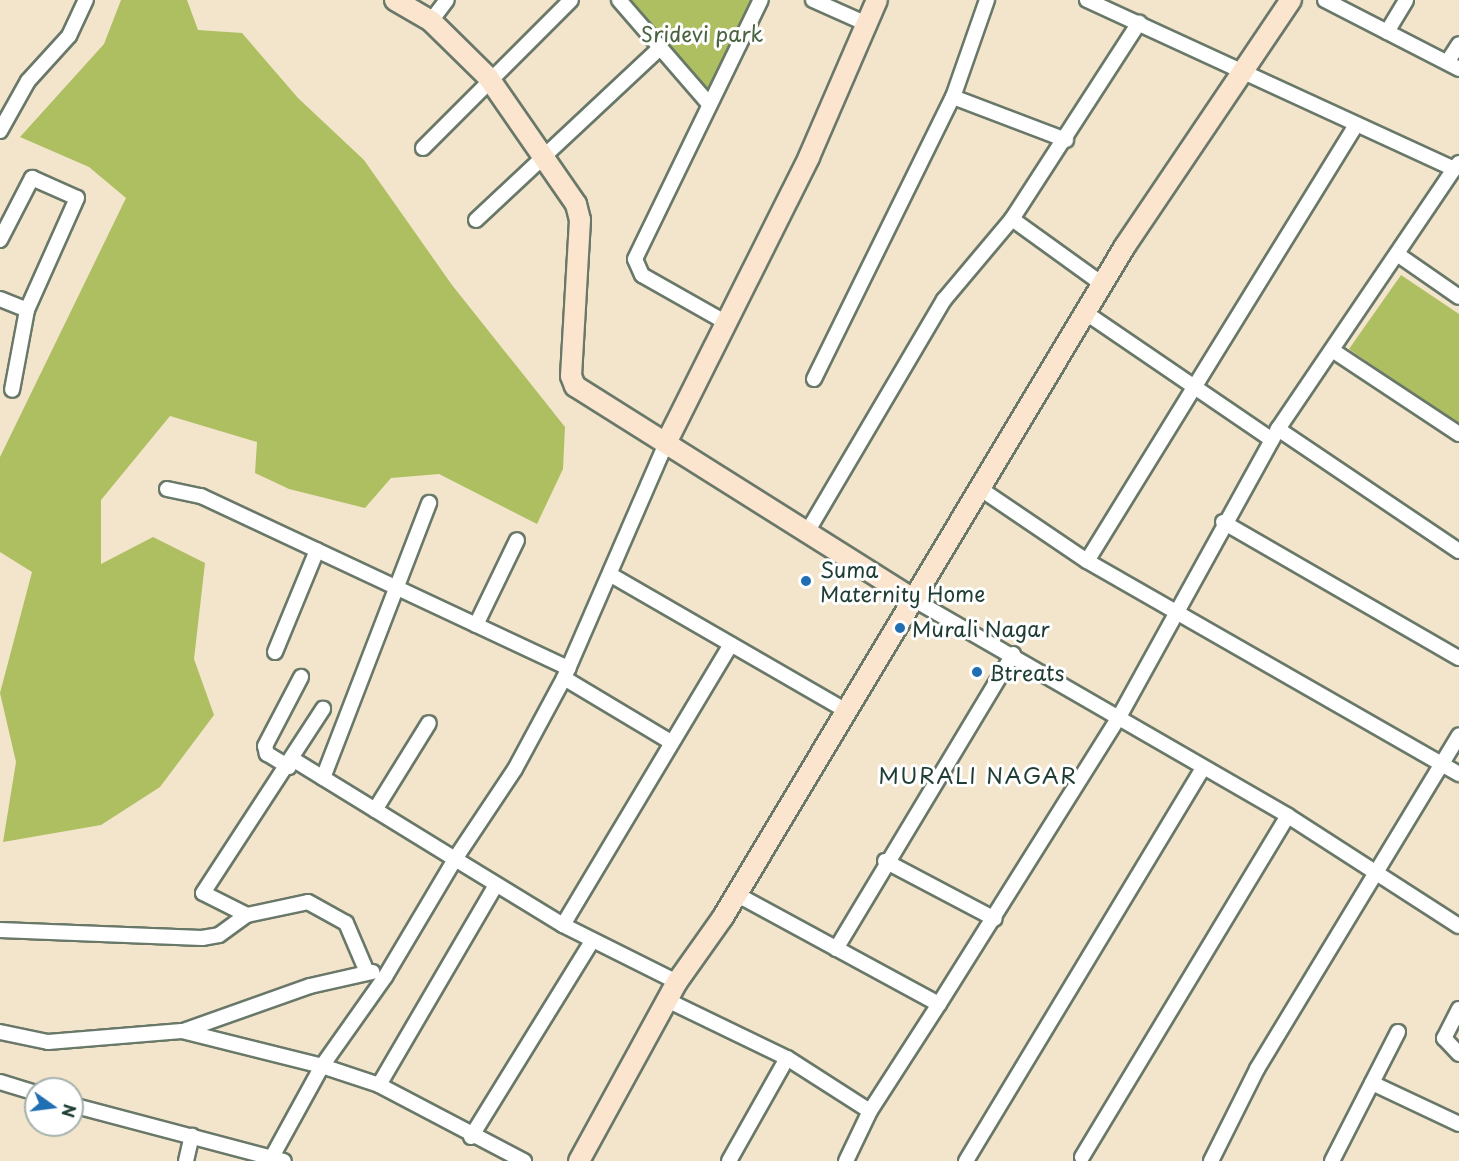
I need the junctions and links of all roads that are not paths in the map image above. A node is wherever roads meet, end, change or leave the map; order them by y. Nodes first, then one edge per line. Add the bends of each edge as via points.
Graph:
1 (86, 0) edge
2 (395, 0) edge
3 (447, 0) edge
4 (571, 0) edge
5 (619, 0) edge
6 (761, 0) edge
7 (813, 0) edge
8 (877, 0) edge
9 (987, 0) edge
10 (1088, 0) edge
11 (1291, 0) edge
12 (1325, 0) edge
13 (1406, 0) edge
14 (431, 21) junction
15 (1139, 23) junction
16 (867, 24) junction
17 (1387, 32) junction
18 (1459, 44) edge
19 (660, 48) junction
20 (1453, 65) edge
21 (1242, 73) junction
22 (488, 77) junction
23 (953, 97) junction
24 (709, 104) junction
25 (1356, 125) junction
26 (0, 131) edge
27 (1066, 140) junction
28 (423, 148) dead end
29 (545, 155) junction
30 (1457, 166) edge
31 (476, 219) dead end
32 (1012, 219) junction
33 (0, 240) edge
34 (1397, 254) junction
35 (1102, 284) junction
36 (1459, 297) edge
37 (0, 299) edge
38 (27, 310) junction
39 (1086, 313) junction
40 (725, 322) junction
41 (1332, 350) junction
42 (814, 379) dead end
43 (1194, 387) junction
44 (12, 390) dead end
45 (1459, 434) edge
46 (1275, 435) junction
47 (666, 443) junction
48 (979, 488) junction
49 (168, 489) dead end
50 (429, 502) dead end
51 (1223, 522) junction
52 (806, 534) junction
53 (517, 540) dead end
54 (317, 550) junction
55 (1459, 551) edge
56 (1087, 561) junction
57 (611, 574) junction
58 (393, 587) junction
59 (911, 598) junction
60 (1173, 614) junction
61 (476, 625) junction
62 (731, 644) junction
63 (275, 652) dead end
64 (1013, 654) junction
65 (1459, 658) edge
66 (566, 673) junction
67 (301, 677) dead end
68 (323, 709) dead end
69 (843, 709) junction
70 (1119, 717) junction
71 (429, 723) dead end
72 (1459, 735) edge
73 (671, 742) junction
74 (292, 764) junction
75 (1444, 766) junction
76 (1203, 768) junction
77 (1459, 774) edge
78 (323, 778) junction
79 (375, 810) junction
80 (1288, 816) junction
81 (455, 859) junction
82 (885, 861) junction
83 (1381, 872) junction
84 (496, 885) junction
85 (736, 894) junction
86 (247, 915) junction
87 (995, 919) junction
88 (563, 924) junction
89 (1459, 926) edge
90 (0, 930) edge
91 (592, 940) junction
92 (836, 949) junction
93 (366, 970) junction
94 (385, 977) junction
95 (677, 982) junction
96 (667, 1000) junction
97 (939, 1004) junction
98 (1459, 1009) edge
99 (182, 1031) junction
100 (0, 1032) edge
101 (1398, 1032) dead end
102 (1459, 1054) edge
103 (787, 1058) junction
104 (322, 1066) junction
105 (0, 1082) edge
106 (1372, 1083) junction
107 (379, 1085) junction
108 (24, 1090) edge
109 (84, 1108) edge
110 (870, 1111) junction
111 (1459, 1124) edge
112 (192, 1136) junction
113 (471, 1137) junction
114 (1082, 1157) dead end
115 (278, 1159) edge
116 (186, 1161) edge
117 (524, 1161) edge
118 (579, 1161) edge
119 (729, 1161) edge
120 (846, 1161) edge
121 (966, 1161) edge
122 (1212, 1161) edge
123 (1332, 1161) edge

1 - 26 street via 69,36 28,81
2 - 14 main road
3 - 14 street
4 - 22 street
5 - 19 street
6 - 24 street
7 - 16 street
8 - 16 main road
9 - 23 street
10 - 15 street
11 - 21 main road
12 - 17 street
13 - 17 street
14 - 22 main road
15 - 21 street
15 - 27 street
16 - 40 main road via 809,157
17 - 20 street
18 - 20 street
19 - 24 street
19 - 29 street
21 - 25 street
21 - 35 main road
22 - 28 street
22 - 29 main road
23 - 27 street
23 - 42 street
24 - 40 street via 636,268
25 - 30 street
25 - 43 street
27 - 32 street
29 - 31 street
29 - 47 main road via 580,220 571,376 584,392
30 - 34 street
32 - 35 street
32 - 52 street via 944,300
33 - 38 street via 32,178 77,198
34 - 36 street
34 - 41 street
35 - 39 main road
37 - 38 street
38 - 44 street
39 - 43 street
39 - 48 main road
40 - 47 main road
41 - 45 street
41 - 46 street
43 - 46 street
43 - 56 street
46 - 51 street
46 - 55 street
47 - 52 main road
47 - 57 street
48 - 56 street
48 - 59 main road
49 - 54 street via 201,496
50 - 58 street
51 - 60 street
51 - 65 street
52 - 59 main road
53 - 61 street
54 - 58 street
54 - 63 street
56 - 60 street
57 - 62 street
57 - 66 street
58 - 61 street
58 - 78 street
59 - 64 street
59 - 69 main road
60 - 70 street
60 - 75 street
61 - 66 street
62 - 69 street
62 - 73 street
64 - 70 street
64 - 82 street
66 - 73 street
66 - 81 street via 515,769
67 - 74 street via 265,746 267,754
68 - 74 street
69 - 85 main road
70 - 76 street
70 - 87 street
71 - 79 street
72 - 75 street
73 - 88 street
74 - 78 street
74 - 86 street via 203,894
75 - 77 street
75 - 83 street
76 - 80 street
76 - 121 street
78 - 79 street
79 - 81 street
80 - 83 street
80 - 114 street
81 - 84 street
81 - 94 street
82 - 87 street
82 - 92 street
83 - 89 street
83 - 122 street via 1257,1070
84 - 88 street
84 - 107 street
85 - 92 street
85 - 95 main road
86 - 90 street via 219,935 202,938
86 - 93 street via 308,902 321,905 346,923
87 - 97 street
88 - 91 street
91 - 95 street
91 - 113 street
92 - 97 street
93 - 94 street
93 - 99 street
94 - 104 street
95 - 96 main road
96 - 103 street
96 - 118 main road
97 - 110 street
98 - 102 street via 1444,1038
99 - 100 street via 48,1042
99 - 104 street
101 - 106 street
103 - 110 street
103 - 119 street
104 - 107 street
104 - 115 street
105 - 108 street
106 - 111 street
106 - 123 street
107 - 113 street
109 - 112 street
110 - 120 street
112 - 115 street
112 - 116 street
113 - 117 street

